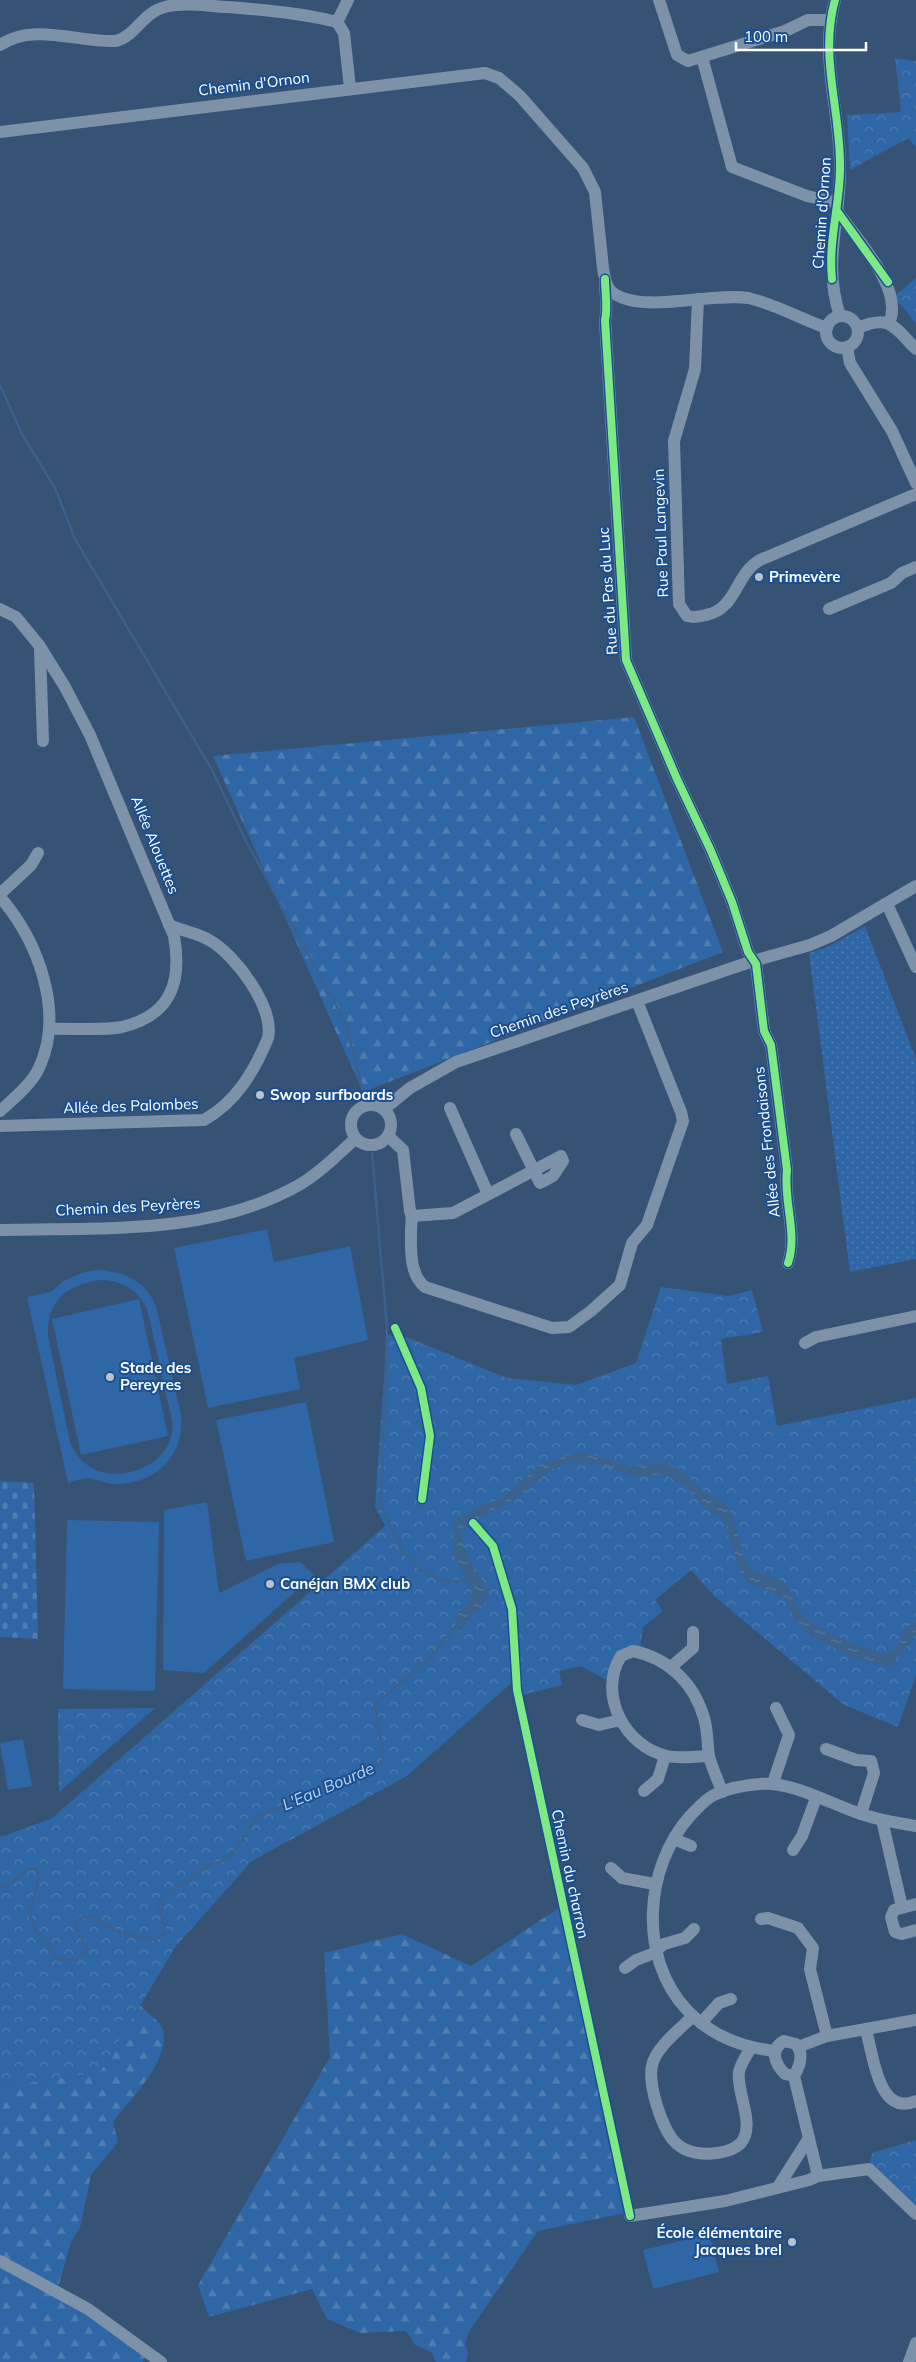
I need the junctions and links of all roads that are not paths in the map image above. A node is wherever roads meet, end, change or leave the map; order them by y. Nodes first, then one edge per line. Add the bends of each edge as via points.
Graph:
1 (348, 0) edge
2 (659, 0) edge
3 (836, 0) edge
4 (831, 20) junction
5 (337, 22) junction
6 (0, 44) edge
7 (702, 57) junction
8 (508, 85) joint
9 (350, 88) junction
10 (0, 132) edge
11 (837, 207) junction
12 (605, 280) junction
13 (624, 298) junction
14 (698, 299) junction
15 (607, 313) junction
16 (840, 316) junction
17 (889, 323) junction
18 (826, 328) junction
19 (858, 328) junction
20 (847, 347) junction
21 (916, 349) edge
22 (916, 483) edge
23 (916, 494) edge
24 (916, 567) edge
25 (0, 609) edge
26 (829, 609) dead end
27 (40, 649) junction
28 (44, 741) dead end
29 (38, 852) dead end
30 (916, 886) edge
31 (0, 894) edge
32 (0, 898) edge
33 (887, 904) junction
34 (169, 925) junction
35 (753, 960) junction
36 (916, 967) edge
37 (637, 1001) junction
38 (49, 1029) junction
39 (450, 1108) dead end
40 (384, 1109) junction
41 (0, 1111) edge
42 (0, 1126) edge
43 (516, 1134) dead end
44 (388, 1136) junction
45 (355, 1139) junction
46 (488, 1194) junction
47 (412, 1216) junction
48 (0, 1230) edge
49 (788, 1263) dead end
50 (916, 1316) edge
51 (805, 1343) dead end
52 (693, 1632) dead end
53 (671, 1667) junction
54 (776, 1708) dead end
55 (582, 1720) dead end
56 (620, 1720) junction
57 (826, 1749) dead end
58 (665, 1756) junction
59 (709, 1756) junction
60 (773, 1783) junction
61 (644, 1791) dead end
62 (722, 1792) junction
63 (816, 1798) junction
64 (861, 1814) junction
65 (882, 1820) junction
66 (916, 1826) edge
67 (674, 1839) junction
68 (691, 1846) dead end
69 (793, 1850) dead end
70 (612, 1868) dead end
71 (654, 1884) junction
72 (916, 1904) edge
73 (902, 1907) junction
74 (761, 1919) dead end
75 (694, 1929) dead end
76 (916, 1930) edge
77 (658, 1949) junction
78 (626, 1968) dead end
79 (731, 1998) dead end
80 (697, 2020) junction
81 (916, 2020) edge
82 (866, 2030) junction
83 (827, 2036) junction
84 (798, 2047) junction
85 (751, 2048) junction
86 (774, 2051) junction
87 (794, 2076) junction
88 (916, 2101) edge
89 (809, 2138) junction
90 (818, 2176) junction
91 (778, 2187) junction
92 (916, 2214) edge
93 (630, 2216) dead end
94 (0, 2261) edge
95 (916, 2343) edge
96 (146, 2352) junction
97 (156, 2362) edge
98 (161, 2362) edge
99 (909, 2362) edge

1 - 5 street
2 - 7 street via 677,55 688,61
3 - 4 street, Chemin d'Ornon
4 - 7 street via 808,20 785,31
4 - 11 street, Chemin d'Ornon via 829,62 840,168
5 - 6 street via 261,10 176,6 152,12 127,37 116,41 34,35
5 - 9 street via 344,33
7 - 11 street via 732,167
8 - 9 street, Chemin d'Ornon via 499,78 476,73
8 - 12 street, Rue du Pas du Luc via 584,168 590,179 597,204
9 - 10 street, Chemin d'Ornon
11 - 16 street, Chemin d'Ornon via 831,269
11 - 17 street via 888,282 892,316
12 - 13 street via 611,292
12 - 15 street, Rue du Pas du Luc
13 - 14 street via 639,302
13 - 15 street
14 - 18 street via 747,298
14 - 23 street, Rue Paul Langevin via 695,369 674,441 679,604 687,616 696,618 724,608 749,568 760,560
15 - 35 street, Rue du Pas du Luc via 626,660 732,902
16 - 18 street via 831,320
16 - 19 street via 853,320
17 - 19 street via 882,321
17 - 21 street
18 - 20 street via 827,338 833,345
19 - 20 street via 856,340
20 - 22 street via 850,362 892,431
24 - 26 street via 891,583
25 - 27 street, Allée Alouettes via 16,617
27 - 28 street
27 - 34 street, Allée Alouettes via 65,687 90,735
29 - 31 street via 31,865
30 - 33 street, Chemin des Peyrères
32 - 38 street via 23,929 36,954 46,992
33 - 35 street, Chemin des Peyrères via 810,945
33 - 36 street
34 - 38 street, Allée Alouettes via 178,959 175,984 164,1004 146,1019 121,1027
34 - 42 street, Allée des Palombes via 208,939 224,951 252,986 268,1019 268,1038 238,1093 221,1110 204,1120
35 - 37 street, Chemin des Peyrères
35 - 49 street, Allée des Frondaisons via 764,1031 771,1045 787,1170 785,1185 792,1250
37 - 40 street, Chemin des Peyrères via 456,1062 416,1084
37 - 47 street via 683,1121 646,1225 632,1243 616,1290 569,1327 558,1329 425,1288 413,1268
38 - 41 street via 38,1069
39 - 46 street
40 - 44 street via 391,1125
40 - 45 street via 371,1104 360,1108 351,1119
43 - 46 street via 534,1170
44 - 45 street via 372,1146
44 - 47 street via 403,1150
45 - 48 street, Chemin des Peyrères via 300,1184 258,1204 222,1216 169,1224
46 - 47 street via 453,1213
50 - 51 street via 816,1337
52 - 53 street via 693,1648
53 - 56 street via 633,1650 621,1656 615,1668 612,1690
53 - 59 street via 688,1685 702,1710
54 - 60 street via 789,1735
55 - 56 street via 600,1725
56 - 58 street via 642,1744
57 - 64 street via 856,1760 871,1761 874,1772
58 - 59 street
58 - 61 street via 658,1779
59 - 62 street
60 - 62 street
60 - 63 street
62 - 67 street via 706,1801 682,1825
63 - 64 street
63 - 69 street via 802,1836
64 - 65 street
65 - 66 street
65 - 73 street
67 - 68 street
67 - 71 street
70 - 71 street via 622,1878
71 - 77 street via 653,1921
72 - 73 street
73 - 76 street via 894,1910 891,1917 895,1932 902,1934
74 - 83 street via 768,1918 798,1928 813,1948 810,1969
75 - 77 street via 685,1938
77 - 78 street
77 - 80 street via 668,1983
79 - 80 street
80 - 85 street via 725,2038
80 - 85 street via 658,2051 652,2063 652,2079 667,2131 684,2149 714,2154 731,2150 740,2143 746,2129 739,2073
81 - 82 street
82 - 83 street
82 - 88 street via 884,2090 896,2102 907,2105
83 - 84 street
84 - 86 street via 784,2041
84 - 87 street via 800,2061
85 - 86 street
86 - 87 street via 781,2070
87 - 89 street
89 - 90 street
89 - 91 street
90 - 91 street
90 - 92 street via 869,2169
91 - 93 street via 725,2201
94 - 96 street via 88,2309
95 - 99 street
96 - 97 street
96 - 98 street

